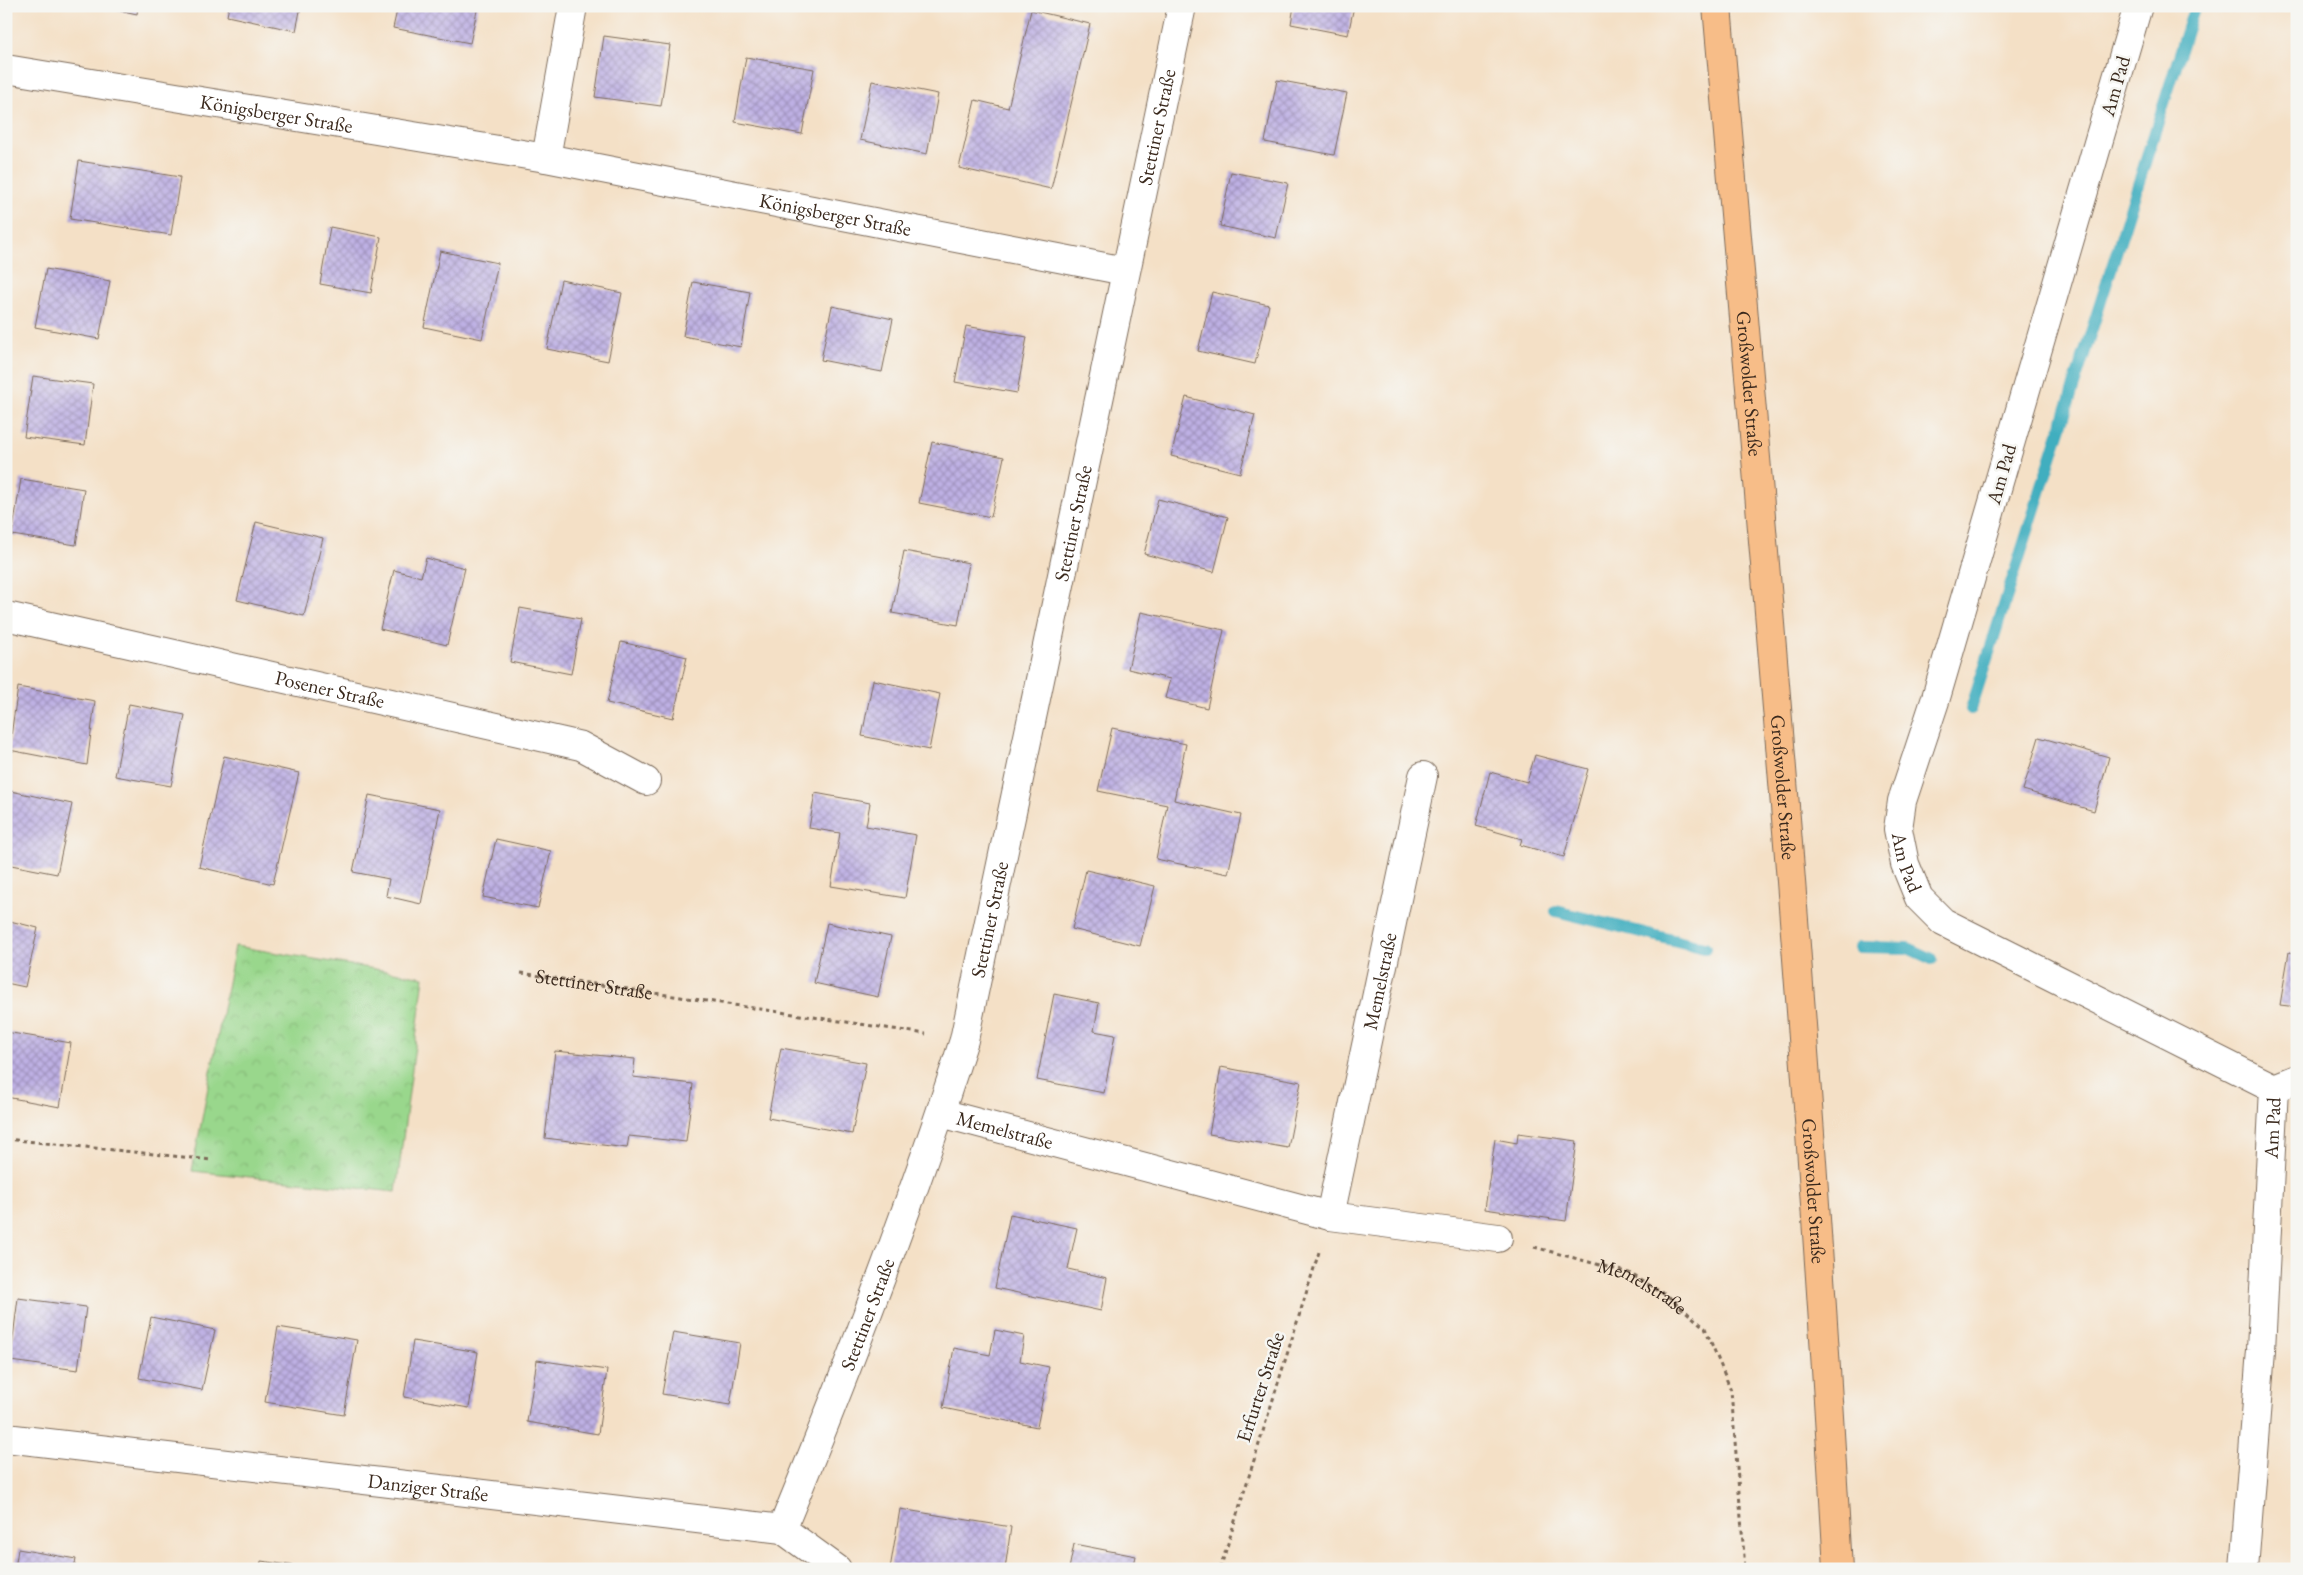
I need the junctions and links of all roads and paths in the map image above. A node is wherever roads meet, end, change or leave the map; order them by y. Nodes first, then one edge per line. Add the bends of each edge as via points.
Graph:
1 (573, 6) edge
2 (1182, 6) edge
3 (1717, 6) edge
4 (2138, 6) edge
5 (6, 69) edge
6 (546, 158) junction
7 (1125, 271) junction
8 (6, 616) edge
9 (1423, 776) dead end
10 (646, 781) dead end
11 (521, 973) dead end
12 (964, 1040) junction
13 (2285, 1083) edge
14 (941, 1114) junction
15 (6, 1139) edge
16 (212, 1160) dead end
17 (1330, 1216) junction
18 (1498, 1238) joint
19 (6, 1438) edge
20 (782, 1529) junction
21 (836, 1569) edge
22 (1220, 1569) edge
23 (1745, 1569) edge
24 (1838, 1569) edge
25 (2244, 1569) edge

1 - 6 street
2 - 7 street, Stettiner Straße
3 - 24 main road, Großwolder Straße via 1774,664 1828,1389
4 - 13 street, Am Pad via 1935,701 1902,801 1898,829 1904,864 1919,898 1943,922
5 - 6 street, Königsberger Straße
6 - 7 street, Königsberger Straße
7 - 12 street, Stettiner Straße
8 - 10 street, Posener Straße via 581,746
9 - 17 street, Memelstraße
11 - 12 path, Stettiner Straße
12 - 14 street, Stettiner Straße
13 - 25 street, Am Pad
14 - 17 street, Memelstraße
14 - 20 street, Stettiner Straße via 834,1403
15 - 16 path
17 - 18 street, Memelstraße
17 - 22 path, Erfurter Straße
18 - 23 path, Memelstraße via 1629,1273 1669,1297 1705,1328 1732,1390
19 - 20 street, Danziger Straße
20 - 21 street, Danziger Straße

